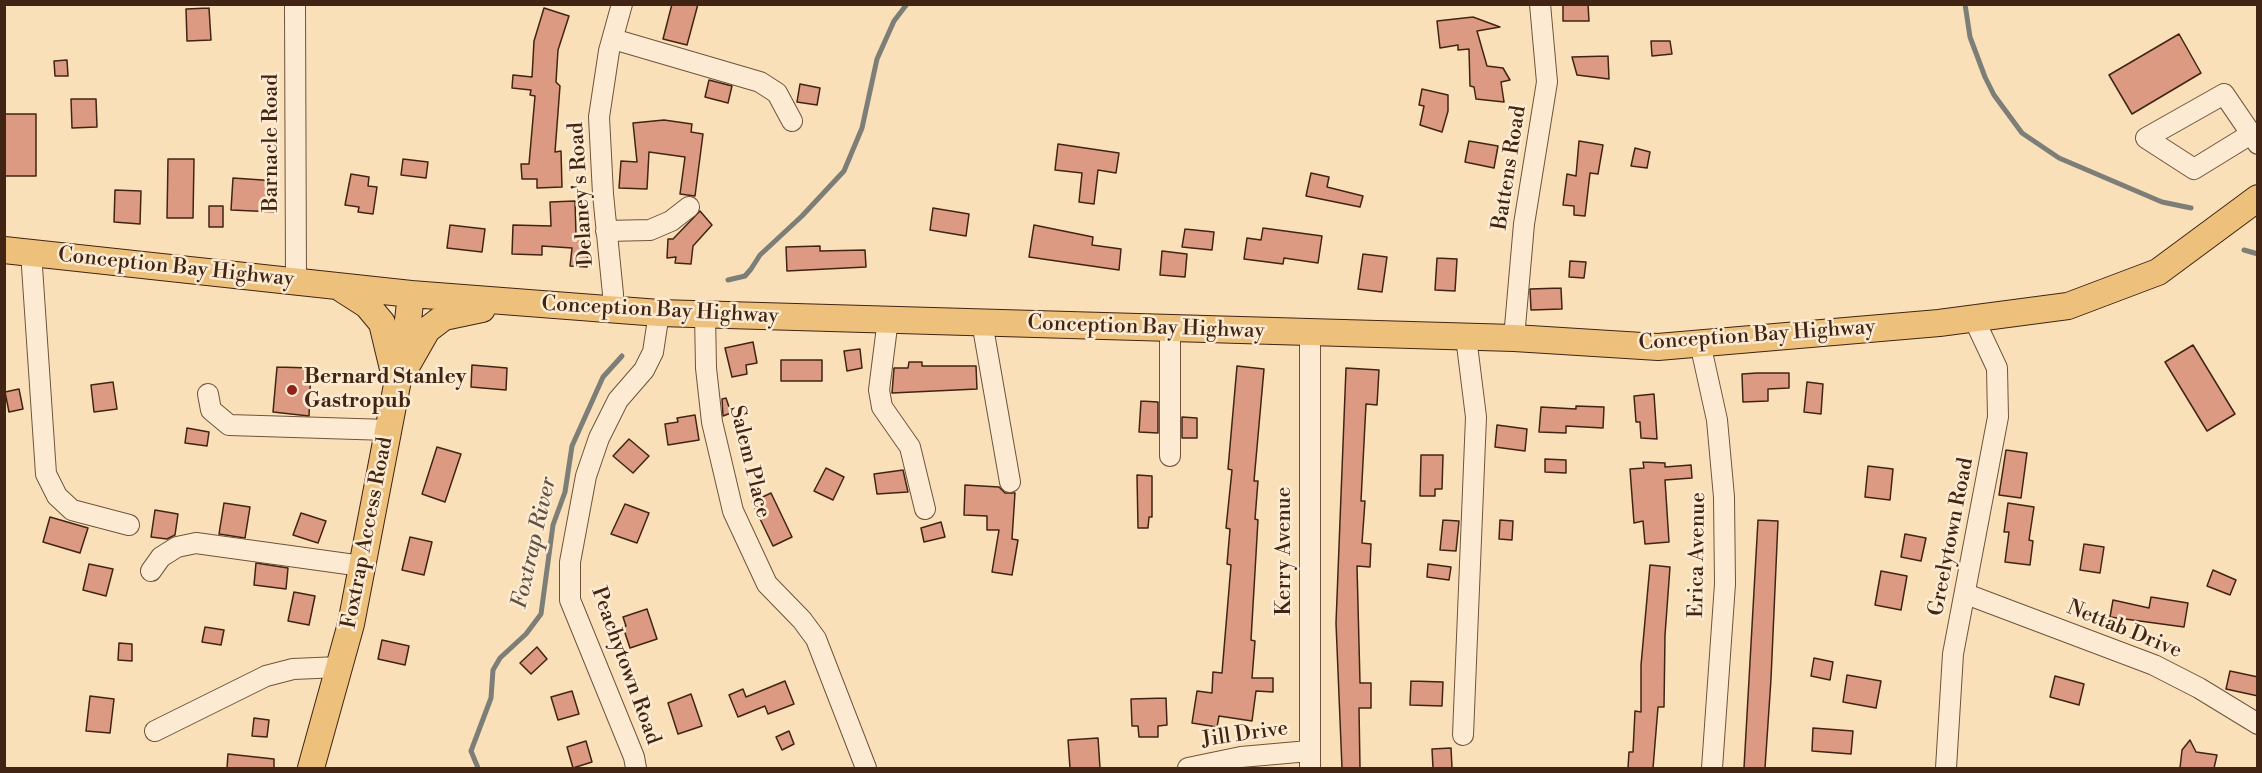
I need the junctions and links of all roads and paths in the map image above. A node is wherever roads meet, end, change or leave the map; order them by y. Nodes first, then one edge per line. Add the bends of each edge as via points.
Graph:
1 (295, 4) edge
2 (622, 4) edge
3 (1540, 4) edge
4 (613, 39) junction
5 (792, 121) dead end
6 (2254, 139) edge
7 (2258, 198) edge
8 (689, 207) dead end
9 (606, 231) junction
10 (4, 250) edge
11 (31, 252) junction
12 (296, 281) junction
13 (336, 286) junction
14 (411, 294) junction
15 (523, 304) junction
16 (612, 310) junction
17 (659, 313) junction
18 (705, 314) junction
19 (888, 319) junction
20 (1974, 319) junction
21 (982, 322) junction
22 (1170, 328) junction
23 (1310, 334) junction
24 (1466, 337) junction
25 (1514, 338) junction
26 (1700, 343) junction
27 (396, 387) junction
28 (208, 394) dead end
29 (388, 430) junction
30 (1170, 456) dead end
31 (1010, 482) dead end
32 (925, 509) dead end
33 (129, 525) dead end
34 (362, 566) junction
35 (151, 571) dead end
36 (1965, 594) junction
37 (339, 667) junction
38 (2258, 724) edge
39 (155, 731) dead end
40 (1462, 735) dead end
41 (1309, 760) edge
42 (311, 768) edge
43 (636, 768) edge
44 (866, 768) edge
45 (1188, 768) edge
46 (1712, 768) edge
47 (1946, 768) edge

1 - 12 street, Barnacle Road
2 - 4 street, Delaney's Road
3 - 25 street, Battens Road via 1547,82 1524,224
4 - 5 street via 760,82 777,93
4 - 9 street, Delaney's Road via 599,117
6 - 6 street via 2224,94 2146,138 2194,169
7 - 20 main road, Conception Bay Highway via 2158,272 2068,306
8 - 9 street via 650,230
9 - 16 street, Delaney's Road
10 - 11 main road, Conception Bay Highway
11 - 12 main road, Conception Bay Highway
11 - 33 street via 46,474 57,496 72,510
12 - 13 main road, Conception Bay Highway
13 - 14 main road, Conception Bay Highway
13 - 27 main road via 367,305 382,323
14 - 15 main road, Conception Bay Highway
14 - 27 main road, Foxtrap Access Road
15 - 16 main road, Conception Bay Highway
15 - 27 main road via 467,310 444,317 427,330
16 - 17 main road, Conception Bay Highway
17 - 18 main road, Conception Bay Highway
17 - 43 street, Peachytown Road via 652,352 644,370 618,400 599,438 586,476 570,562 570,600
18 - 19 main road, Conception Bay Highway
18 - 44 street, Salem Place via 712,422 733,511 767,584 816,639
19 - 21 main road, Conception Bay Highway
19 - 32 street via 879,390 882,407 910,447
20 - 26 main road, Conception Bay Highway
20 - 36 street, Greelytown Road via 1997,368 1998,417
21 - 22 main road, Conception Bay Highway
21 - 31 street
22 - 23 main road, Conception Bay Highway
22 - 30 street
23 - 24 main road, Conception Bay Highway
23 - 41 street, Kerry Avenue
24 - 25 main road, Conception Bay Highway
24 - 40 street via 1476,417
25 - 26 main road, Conception Bay Highway via 1658,347
26 - 46 street, Erica Avenue via 1717,420 1724,497 1725,584
27 - 29 main road, Foxtrap Access Road
28 - 29 street via 212,410 229,425
29 - 34 main road, Foxtrap Access Road
34 - 35 street via 196,543 177,546 161,557
34 - 37 main road, Foxtrap Access Road
36 - 38 street, Nettab Drive via 2154,665
36 - 47 street, Greelytown Road via 1953,654
37 - 39 street via 293,669 267,676
37 - 42 main road, Foxtrap Access Road
41 - 45 street, Jill Drive via 1241,757

